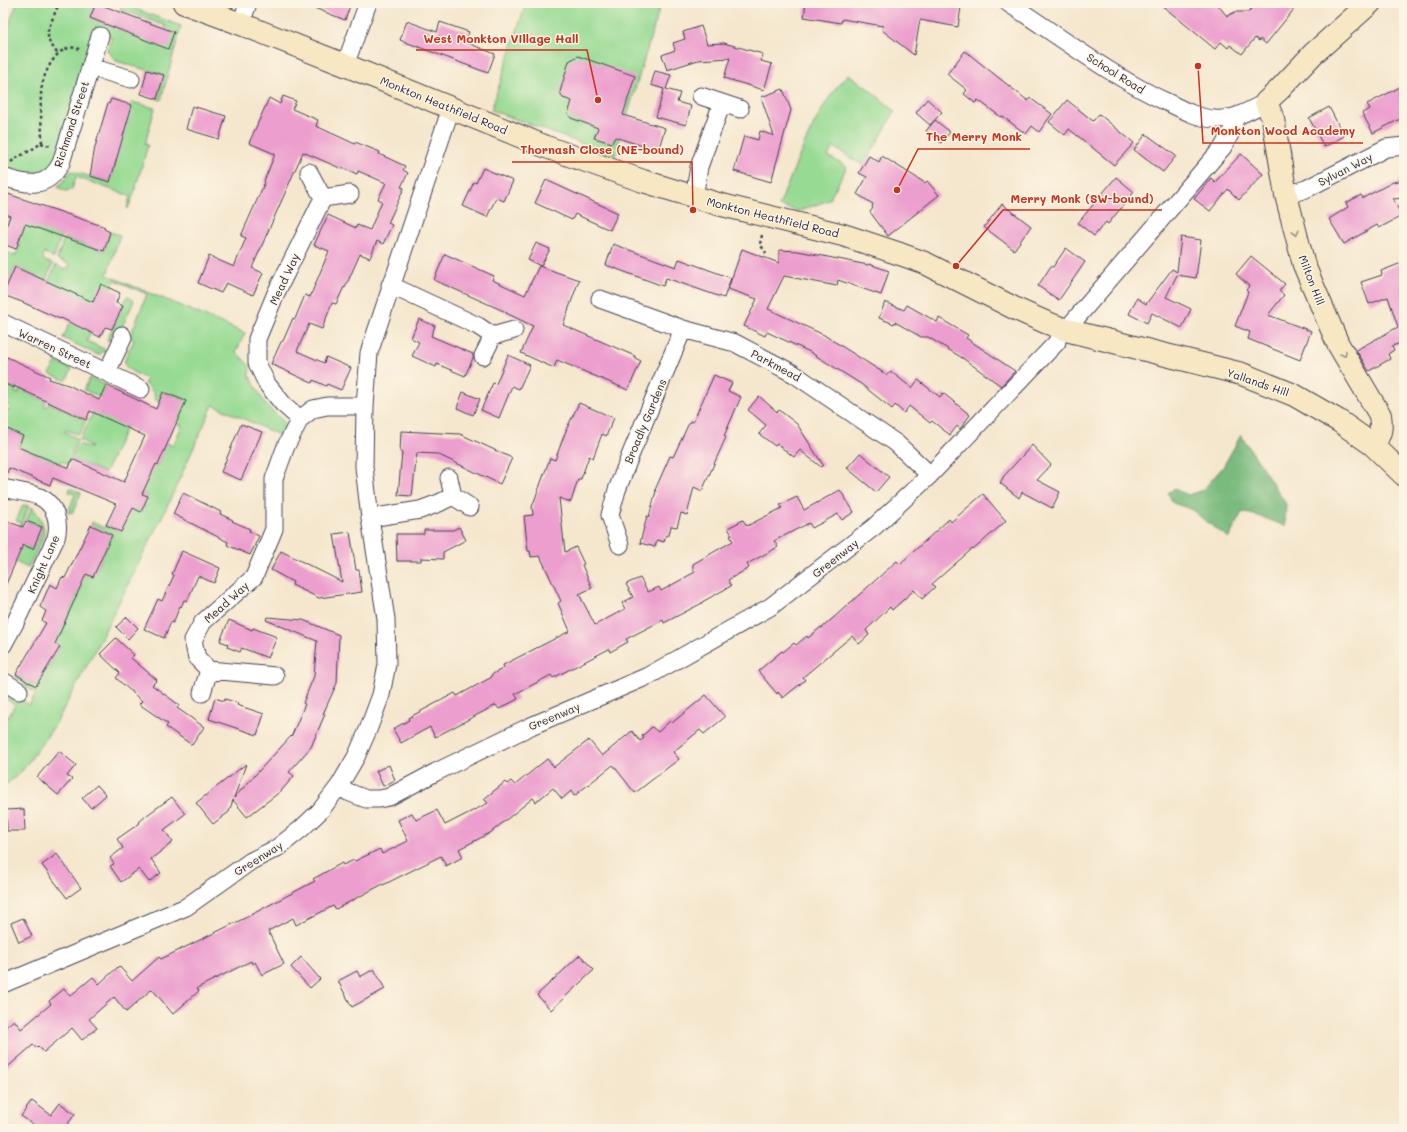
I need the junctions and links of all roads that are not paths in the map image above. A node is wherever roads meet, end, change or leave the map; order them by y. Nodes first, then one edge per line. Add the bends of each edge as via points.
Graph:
1 (184, 3) edge
2 (248, 3) edge
3 (368, 3) edge
4 (1008, 3) edge
5 (1370, 3) edge
6 (240, 24) junction
7 (100, 36) dead end
8 (92, 62) junction
9 (345, 65) junction
10 (131, 79) dead end
11 (701, 96) dead end
12 (722, 102) junction
13 (1266, 102) junction
14 (451, 108) junction
15 (740, 109) dead end
16 (1234, 117) junction
17 (1404, 146) edge
18 (309, 172) dead end
19 (4, 177) edge
20 (350, 194) dead end
21 (1286, 196) junction
22 (694, 197) junction
23 (323, 198) junction
24 (390, 285) junction
25 (600, 299) dead end
26 (3, 323) edge
27 (683, 329) junction
28 (1067, 329) junction
29 (514, 330) dead end
30 (122, 335) dead end
31 (493, 336) junction
32 (483, 356) dead end
33 (107, 372) junction
34 (141, 389) dead end
35 (365, 406) junction
36 (300, 419) junction
37 (1373, 445) junction
38 (930, 475) junction
39 (1404, 475) edge
40 (448, 478) dead end
41 (3, 488) edge
42 (453, 496) junction
43 (470, 507) dead end
44 (370, 518) junction
45 (620, 545) dead end
46 (3, 645) edge
47 (209, 670) junction
48 (275, 676) dead end
49 (3, 681) edge
50 (19, 691) dead end
51 (202, 693) dead end
52 (339, 786) junction
53 (3, 984) edge

1 - 6 street, Monkton Heathfield Road
2 - 6 street
3 - 9 street
4 - 16 street, School Road via 1151,95 1196,116 1216,120
5 - 13 street via 1313,54
6 - 9 street, Monkton Heathfield Road
7 - 8 street, Richmond Street
8 - 10 street, Richmond Street
8 - 19 street, Richmond Street via 62,163 57,171 47,180 34,184
9 - 14 street, Monkton Heathfield Road
11 - 12 street
12 - 15 street
12 - 22 street via 699,167
13 - 16 street
13 - 21 street, Milton Hill via 1273,119
14 - 22 street, Monkton Heathfield Road via 550,148
14 - 24 street
16 - 28 street via 1234,127 1223,147
17 - 21 street, Sylvan Way via 1386,148 1306,189
18 - 23 street
20 - 23 street
21 -> 37 street, Milton Hill via 1310,279 1338,344 1380,415 1382,425 1379,437
22 - 28 street, Monkton Heathfield Road via 843,235 900,254 925,263 1018,310
23 - 36 street, Mead Way via 276,293 257,339 257,363 267,384 283,404
24 - 31 street via 478,326
24 - 35 street via 368,353
25 - 27 street, Parkmead
26 - 33 street, Warren Street
27 - 38 street, Parkmead via 735,343 794,374 896,443
27 - 45 street, Broadly Gardens via 604,516
28 - 37 street, Yallands Hill via 1242,374 1294,395 1339,421
28 - 38 street, Greenway
29 - 31 street
30 - 33 street via 123,338
31 - 32 street
33 - 34 street, Warren Street
35 - 36 street, Mead Way via 326,406 313,409
35 - 44 street via 364,466
36 - 47 street, Mead Way via 286,446 274,479 274,529 254,577 203,622 193,640 197,658
37 - 39 street, Yallands Hill
38 - 52 street, Greenway via 874,527 770,607 648,676 531,726 389,796 366,799
40 - 42 street
41 - 46 street, Knight Lane via 32,494 44,500 55,514 58,528 56,538
42 - 43 street
42 - 44 street via 420,510
44 - 52 street via 386,619 387,664 381,695 368,730
47 - 48 street
47 - 51 street
49 - 50 street
52 - 53 street, Greenway via 320,812 277,848 251,861 186,907

